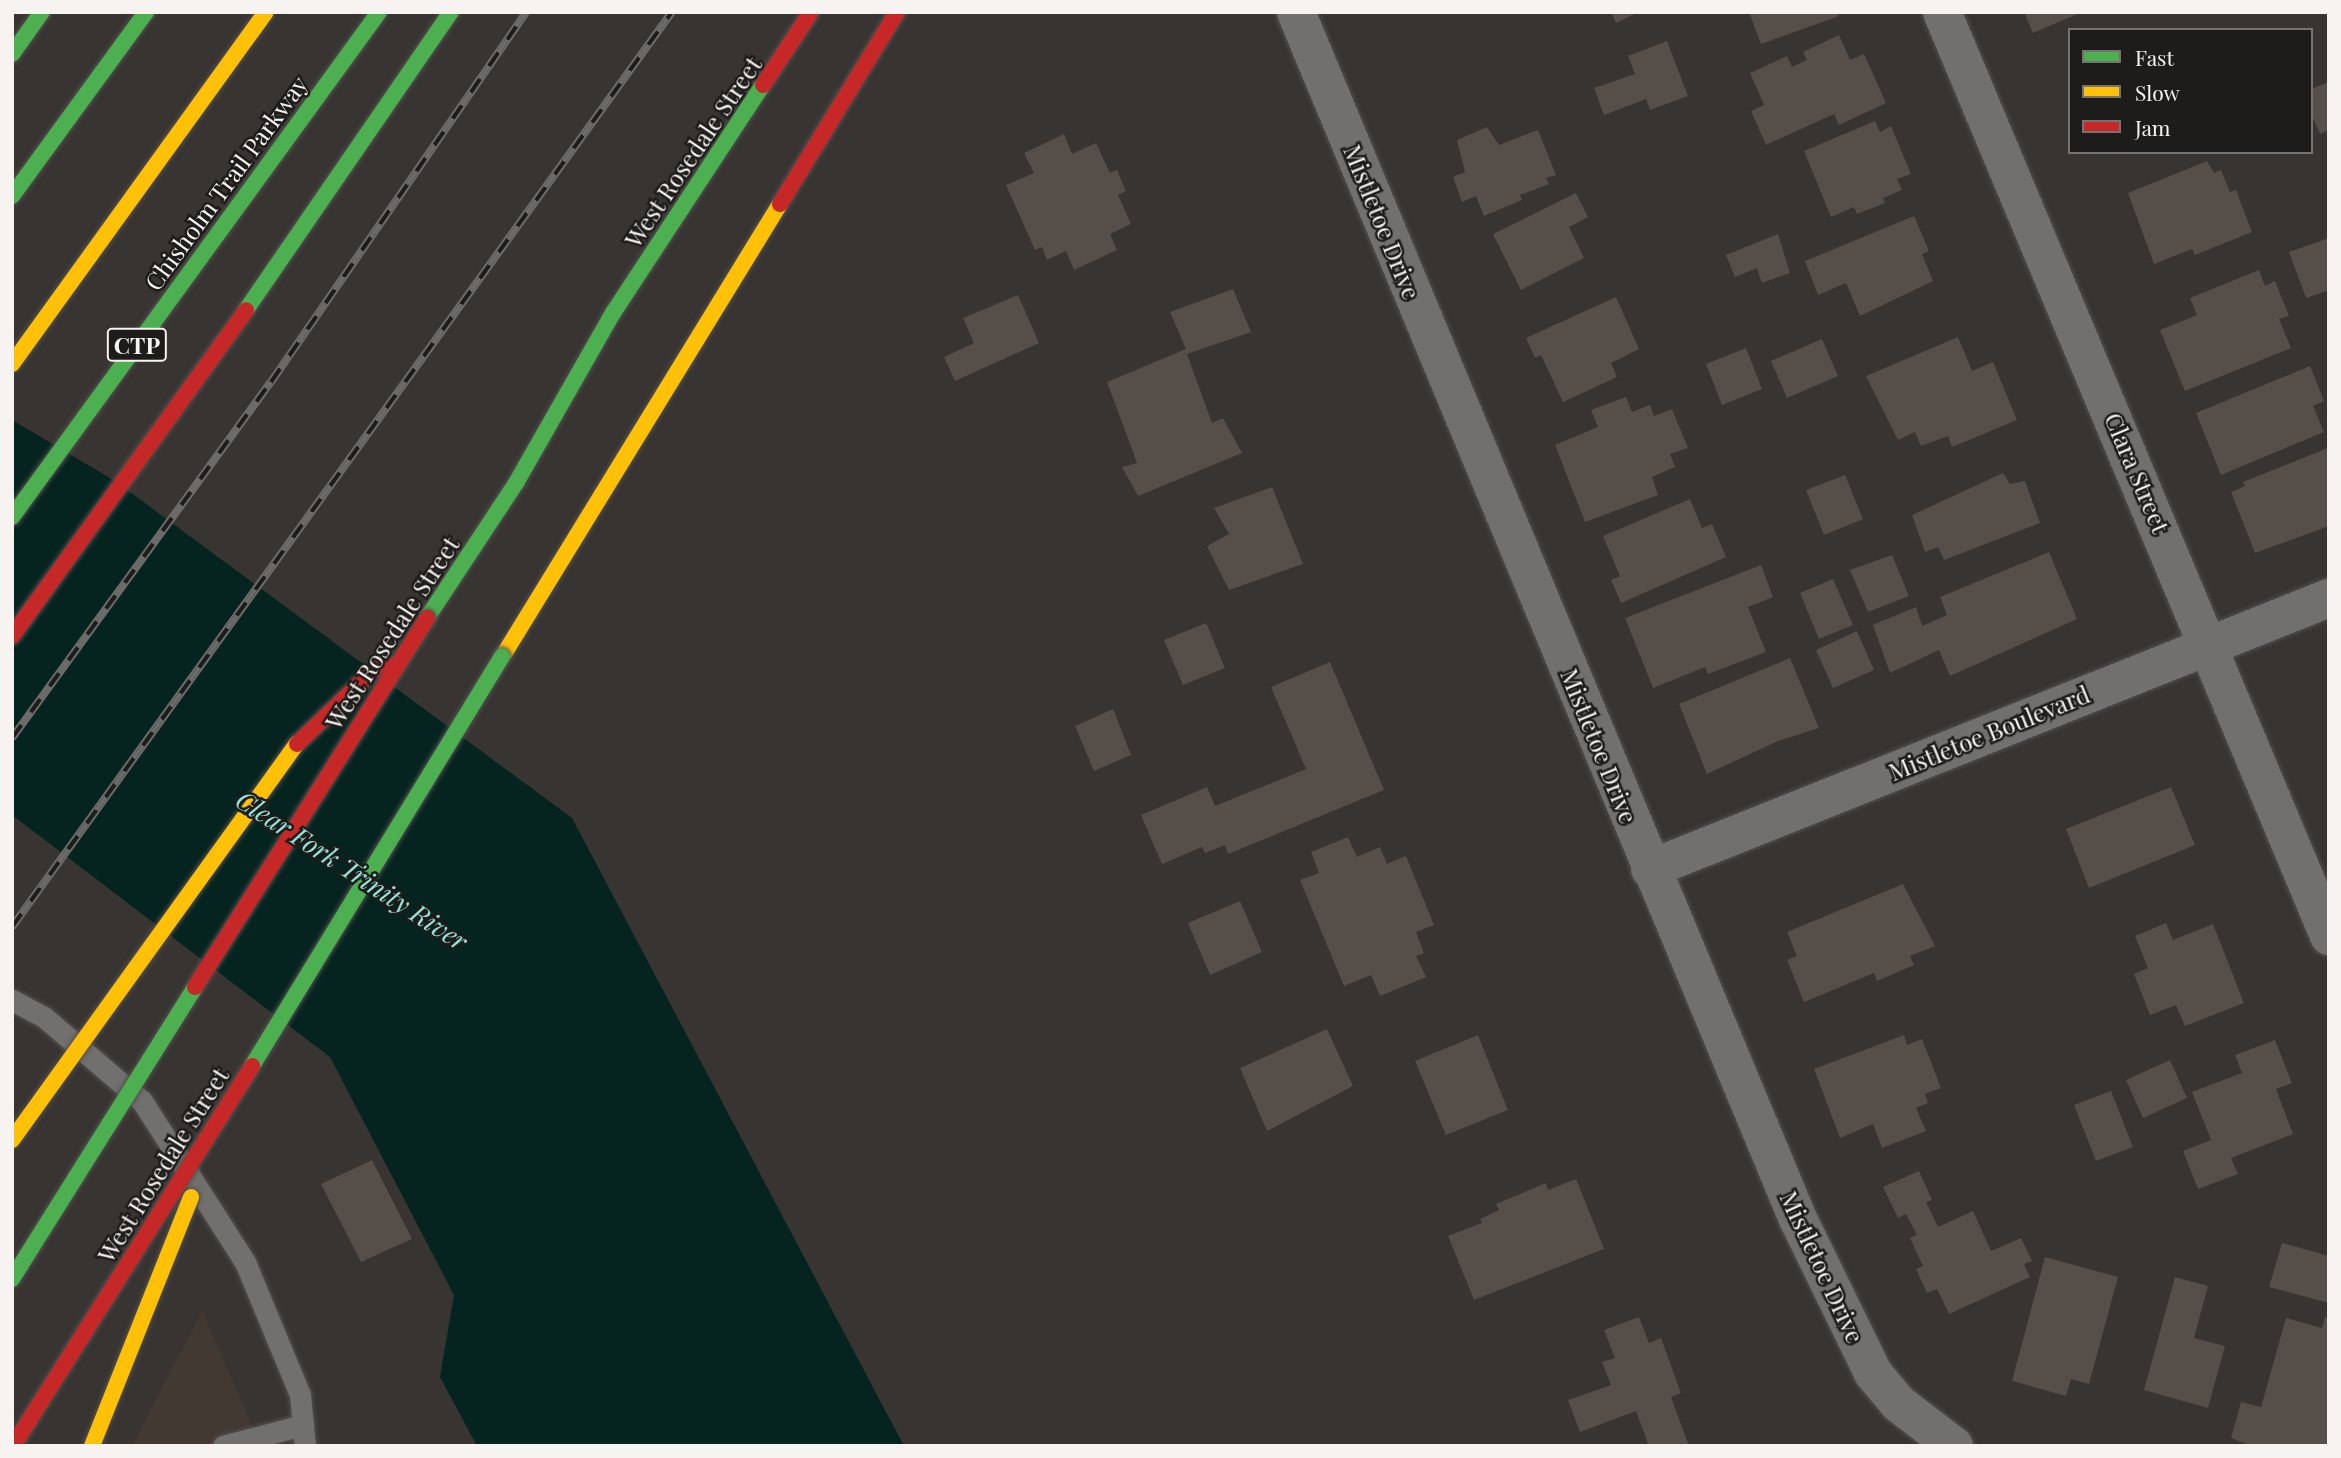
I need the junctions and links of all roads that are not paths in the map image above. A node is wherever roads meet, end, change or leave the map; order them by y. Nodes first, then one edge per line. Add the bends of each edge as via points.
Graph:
1 (42, 12) edge
2 (145, 12) edge
3 (266, 12) edge
4 (379, 12) edge
5 (451, 12) edge
6 (811, 12) edge
7 (897, 12) edge
8 (1296, 12) edge
9 (1942, 12) edge
10 (12, 54) edge
11 (12, 196) edge
12 (12, 364) edge
13 (12, 517) edge
14 (2329, 598) edge
15 (427, 618) junction
16 (12, 636) edge
17 (2210, 645) junction
18 (1650, 869) junction
19 (2329, 936) edge
20 (12, 1000) edge
21 (224, 1113) junction
22 (12, 1140) edge
23 (12, 1279) edge
24 (304, 1435) edge
25 (13, 1446) edge
26 (92, 1446) edge
27 (223, 1446) edge
28 (1954, 1446) edge

1 - 10 main road
2 - 11 main road
3 - 12 main road
4 - 13 main road, Chisholm Trail Parkway / CTP
5 - 16 main road via 317,212
6 - 15 main road, West Rosedale Street via 613,313 516,483
7 - 21 main road, West Rosedale Street, bridge
8 - 18 street, Mistletoe Drive
9 - 17 street, Clara Street
14 - 17 street, Mistletoe Boulevard
15 - 22 main road, bridge via 297,744
15 - 23 main road, West Rosedale Street, bridge
17 - 18 street, Mistletoe Boulevard
17 - 19 street, Clara Street
18 - 28 street, Mistletoe Drive via 1798,1219 1872,1373 1899,1404
20 - 24 lane via 44,1017 142,1101 244,1262 300,1395
21 - 25 main road, West Rosedale Street, bridge
21 - 26 main road, bridge
24 - 27 lane

